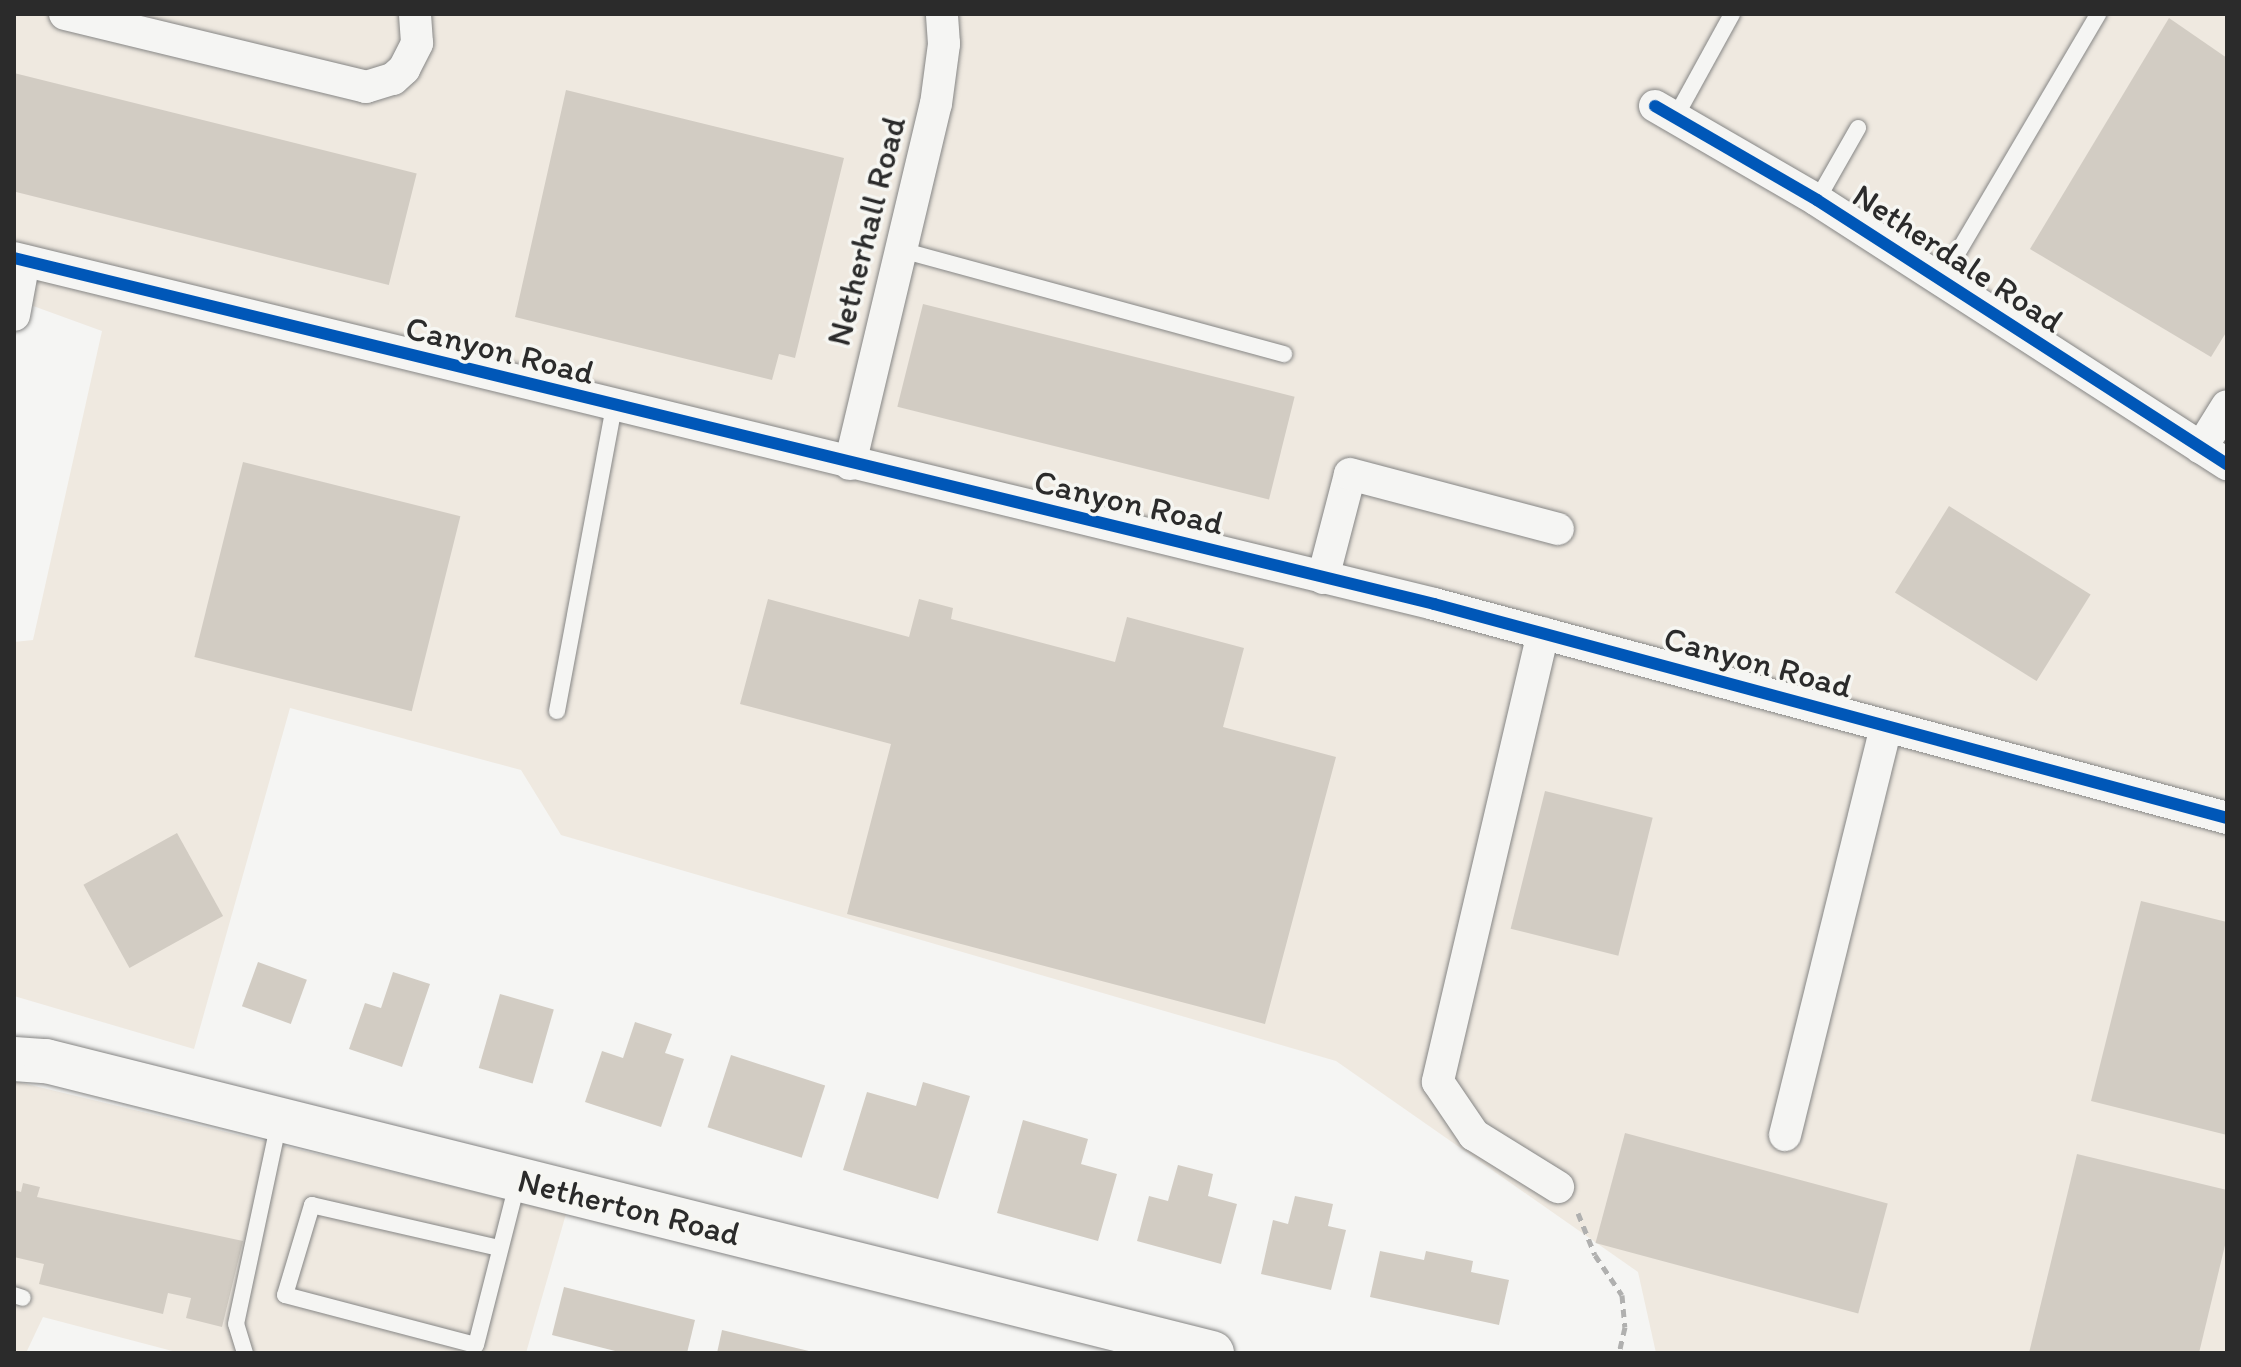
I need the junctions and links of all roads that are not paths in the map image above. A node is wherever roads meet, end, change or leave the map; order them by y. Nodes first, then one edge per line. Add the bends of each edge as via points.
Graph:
1 (65, 14) edge
2 (415, 14) edge
3 (942, 14) edge
4 (1732, 14) edge
5 (2098, 14) edge
6 (1666, 111) joint
7 (1858, 128) dead end
8 (1817, 200) junction
9 (901, 250) junction
10 (19, 260) edge
11 (1941, 281) junction
12 (14, 315) edge
13 (1284, 354) dead end
14 (2227, 406) edge
15 (614, 407) junction
16 (2214, 456) edge
17 (850, 464) junction
18 (1558, 529) dead end
19 (1323, 578) junction
20 (1543, 633) junction
21 (557, 711) dead end
22 (1886, 726) junction
23 (2227, 818) edge
24 (25, 1055) edge
25 (279, 1120) junction
26 (1785, 1135) dead end
27 (518, 1180) junction
28 (1558, 1187) road end
29 (499, 1248) junction
30 (245, 1353) edge
31 (1212, 1353) edge

1 - 2 street via 366,87 404,69 417,43
3 - 9 street, Netherhall Road via 942,74
4 - 6 lane
5 - 11 lane
6 - 8 street, Netherdale Road
7 - 8 lane
8 - 11 street, Netherdale Road
9 - 13 lane
9 - 17 street, Netherhall Road
10 - 12 street
10 - 15 street, Canyon Road
11 - 16 street, Netherdale Road
14 - 16 street
15 - 17 street, Canyon Road
15 - 21 lane
17 - 19 street, Canyon Road
18 - 19 street via 1350,474
19 - 20 street, Canyon Road
20 - 22 street, Canyon Road
20 - 28 street via 1438,1082 1474,1135
22 - 23 street, Canyon Road
22 - 26 street, Canyon Road
24 - 25 main road, Netherton Road
25 - 27 main road, Netherton Road
25 - 30 lane via 236,1324
27 - 29 lane
27 - 31 main road, Netherton Road
29 - 29 lane via 312,1205 285,1295 476,1345

